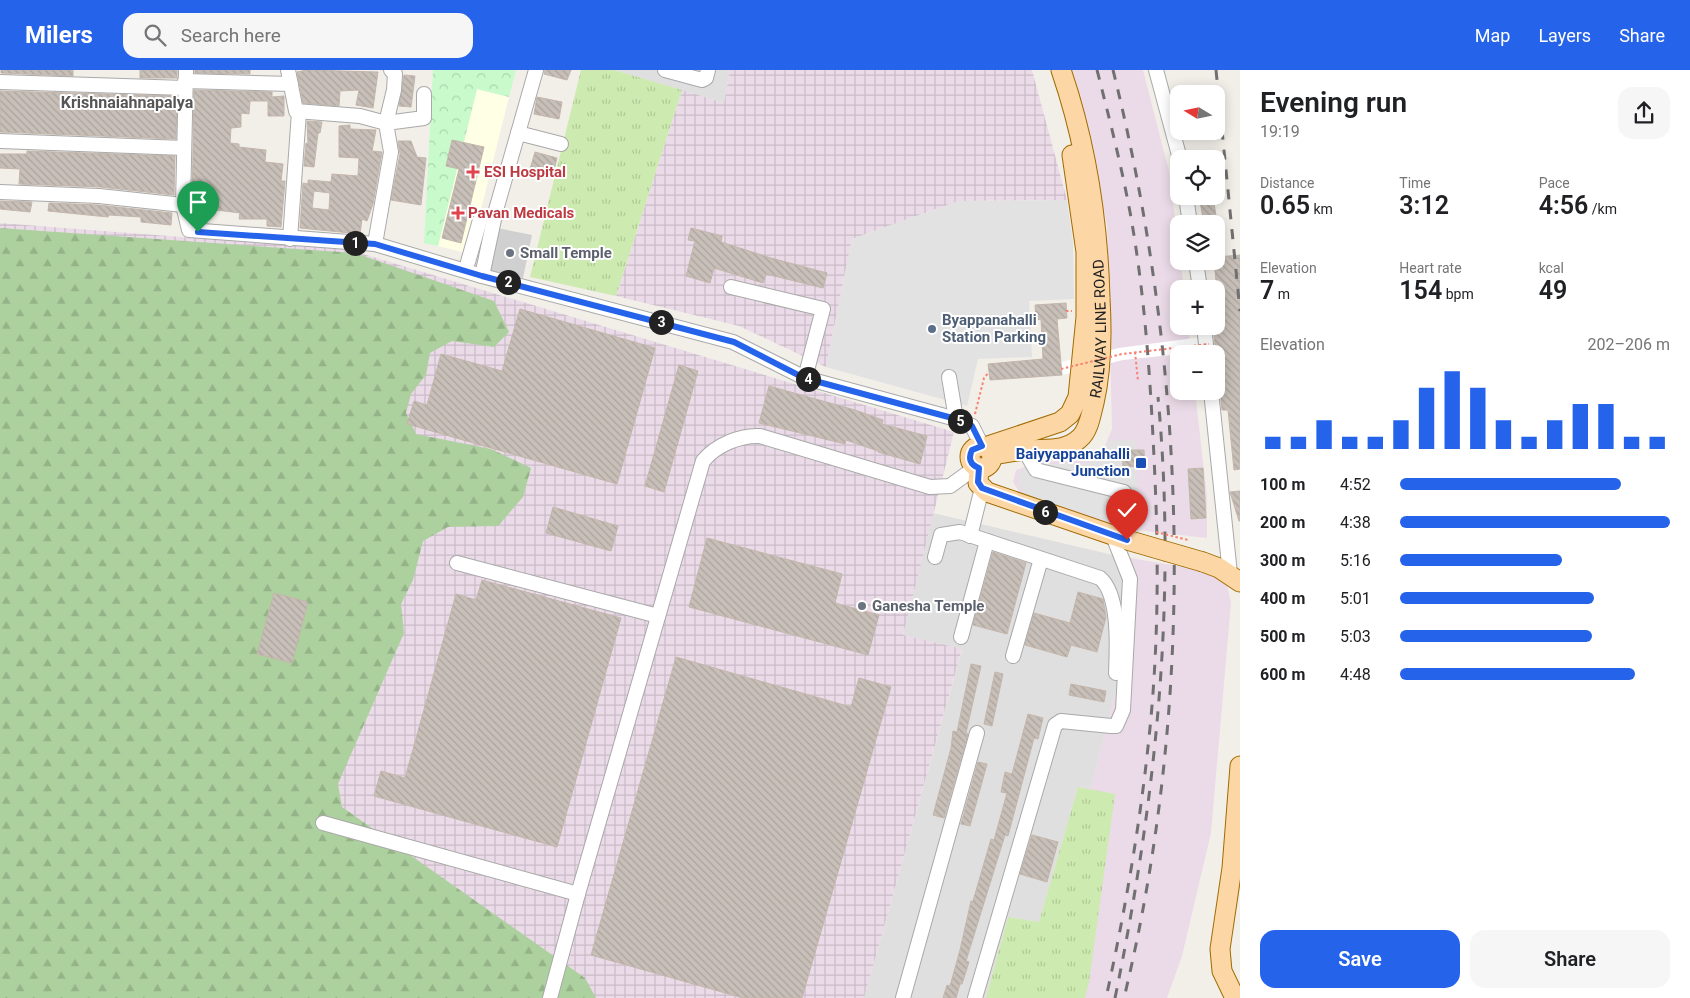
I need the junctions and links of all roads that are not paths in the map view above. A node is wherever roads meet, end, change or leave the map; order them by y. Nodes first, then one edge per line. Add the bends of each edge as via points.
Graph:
1 (288, 70) edge
2 (390, 70) edge
3 (536, 70) edge
4 (665, 70) edge
5 (708, 70) edge
6 (1050, 70) edge
7 (1061, 70) edge
8 (1156, 70) edge
9 (185, 80) edge
10 (0, 82) edge
11 (291, 84) junction
12 (424, 94) dead end
13 (298, 112) junction
14 (386, 123) junction
15 (518, 133) junction
16 (0, 141) edge
17 (561, 144) dead end
18 (184, 148) junction
19 (1178, 150) edge
20 (0, 192) edge
21 (183, 205) junction
22 (480, 220) dead end
23 (290, 239) junction
24 (375, 244) junction
25 (446, 257) dead end
26 (468, 262) junction
27 (483, 271) junction
28 (731, 286) dead end
29 (950, 377) dead end
30 (804, 378) junction
31 (1212, 400) edge
32 (956, 419) junction
33 (986, 449) junction
34 (1028, 450) junction
35 (977, 468) junction
36 (982, 488) junction
37 (1124, 492) dead end
38 (1125, 534) junction
39 (970, 536) junction
40 (987, 541) junction
41 (935, 558) dead end
42 (1041, 558) junction
43 (457, 563) dead end
44 (1235, 578) edge
45 (658, 616) junction
46 (961, 638) dead end
47 (1012, 656) dead end
48 (1116, 679) dead end
49 (977, 733) dead end
50 (1240, 766) edge
51 (323, 823) dead end
52 (1232, 868) junction
53 (578, 894) junction
54 (1240, 989) edge
55 (550, 998) edge
56 (903, 998) edge
57 (975, 998) edge
58 (1235, 998) edge

1 - 11 street
2 - 14 street via 395,74 394,90
3 - 15 street
4 - 5 street via 702,80
6 - 33 main road, RAILWAY LINE ROAD via 1069,133 1086,252 1086,317 1078,397 1070,414 1060,422
7 - 34 main road, RAILWAY LINE ROAD via 1076,117 1091,188 1099,263 1099,370 1089,424 1080,438 1063,448
8 - 19 street
9 - 10 street
9 - 11 street
9 - 18 street
11 - 13 street via 294,107
12 - 14 street via 424,118
13 - 14 street via 360,116
13 - 23 street
14 - 24 street via 391,152
15 - 17 street
15 - 27 street
16 - 18 street
18 - 21 street
20 - 21 street via 99,196
21 - 23 street via 189,230
22 - 26 street
23 - 24 street
24 - 27 street
25 - 26 street
26 - 27 street
27 - 30 street via 734,342
28 - 30 street via 823,309
29 - 32 street
30 - 32 street
31 - 44 street
32 - 33 street via 972,426
33 - 34 main road, RAILWAY LINE ROAD
33 - 35 main road via 989,465
34 - 37 street via 1036,470
35 - 36 main road
35 - 45 street via 950,486 930,487 760,436 750,435 722,446 703,461
36 - 38 main road
36 - 39 street
38 - 44 main road, bridge via 1203,562
38 - 57 street via 1130,580 1121,716 1116,726 1061,721 1055,725
39 - 40 street
39 - 41 street via 960,532 941,535
40 - 42 street
40 - 46 street
42 - 47 street
42 - 48 street via 1105,582 1113,605 1117,640
43 - 45 street
45 - 53 street
49 - 56 street
50 - 52 main road
51 - 53 street
52 - 54 main road via 1228,950
52 - 58 main road via 1220,959 1226,982
53 - 55 street

